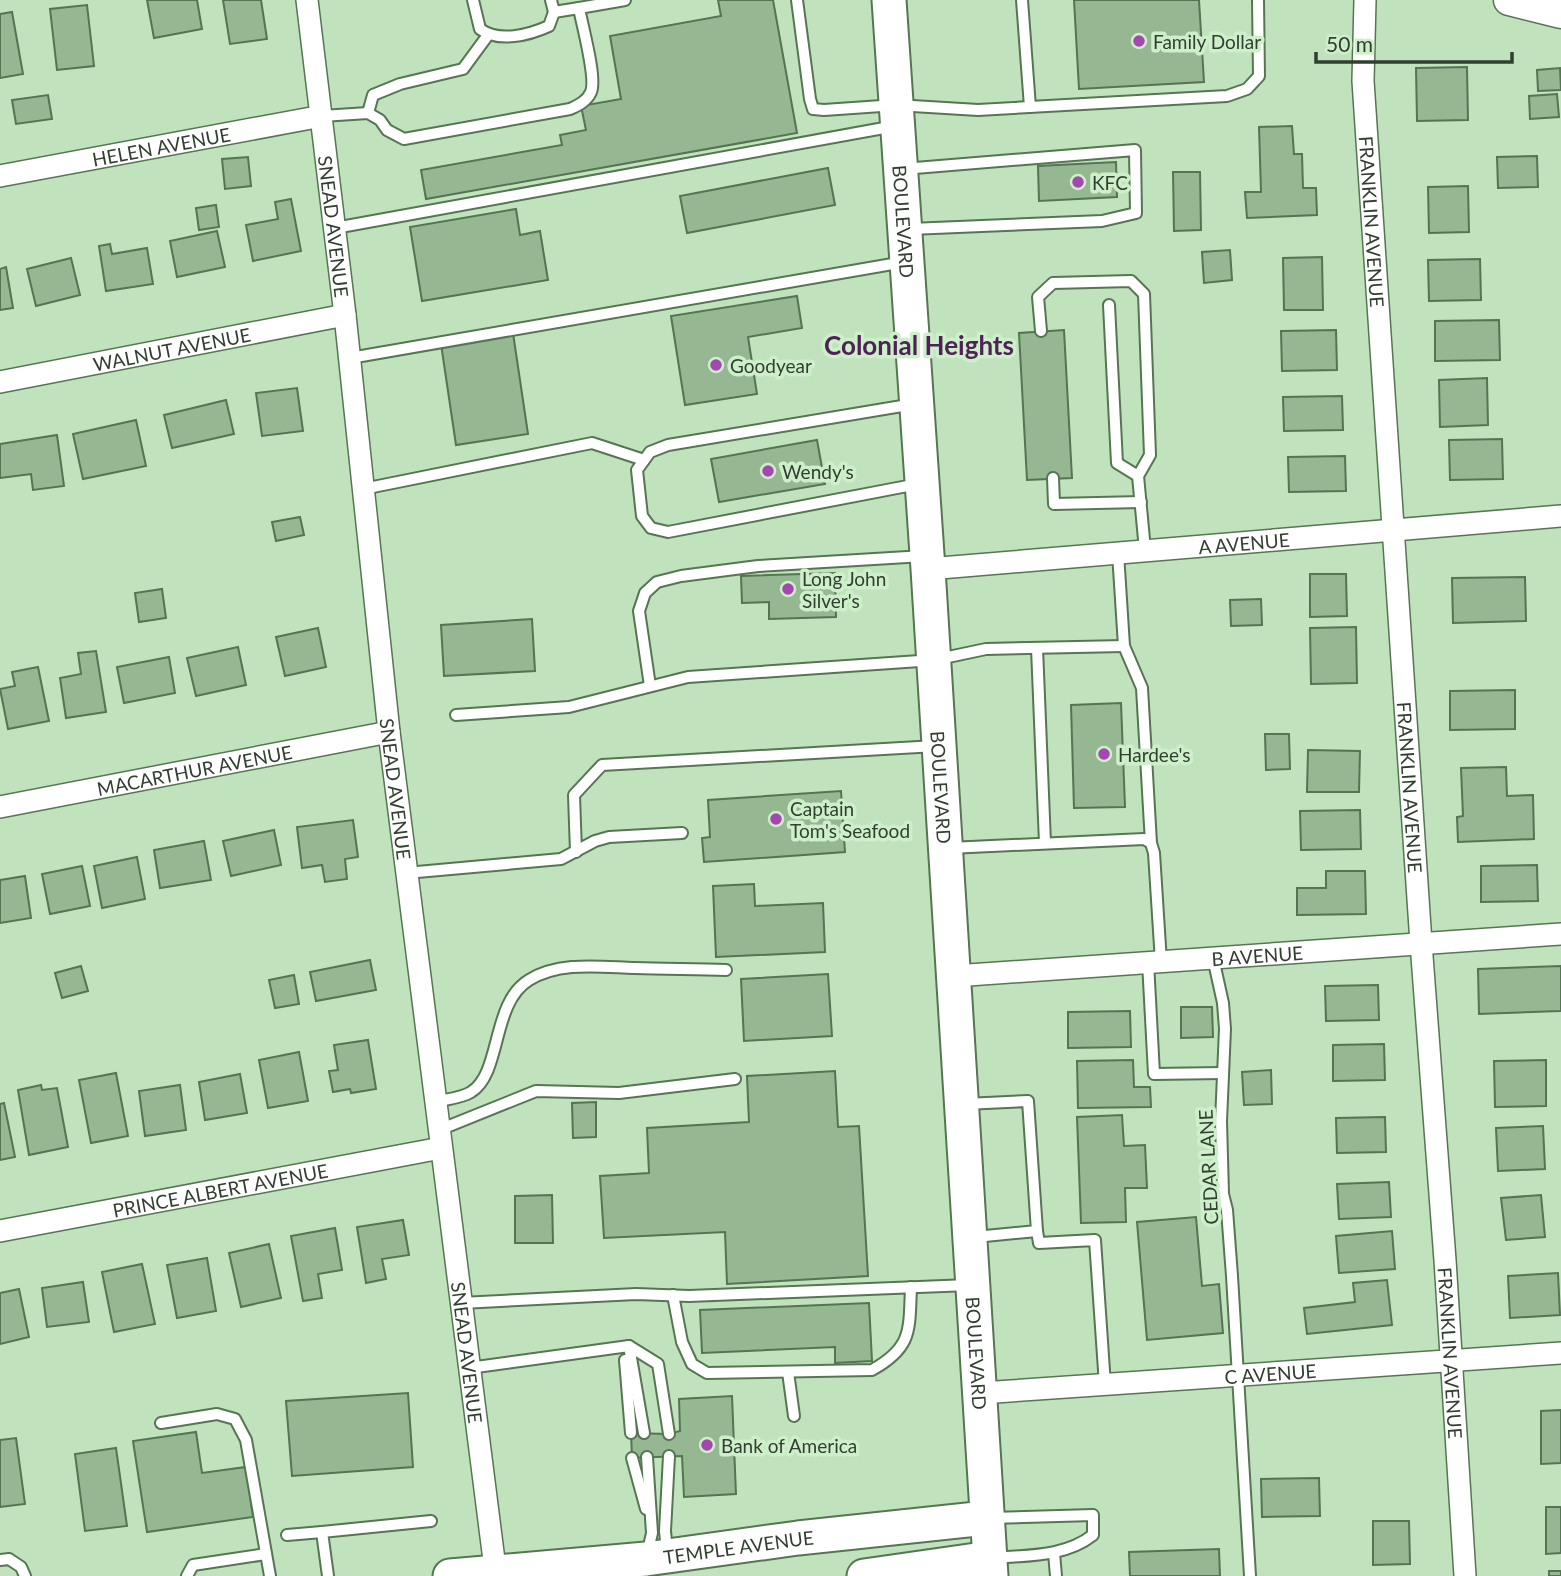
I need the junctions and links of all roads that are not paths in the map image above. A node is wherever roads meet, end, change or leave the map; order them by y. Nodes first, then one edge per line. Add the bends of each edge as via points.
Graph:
1 (307, 0) edge
2 (473, 0) edge
3 (551, 0) edge
4 (625, 0) edge
5 (797, 0) edge
6 (889, 0) edge
7 (1022, 0) edge
8 (1258, 0) edge
9 (1365, 0) edge
10 (1509, 0) edge
11 (579, 8) junction
12 (554, 12) junction
13 (1561, 13) edge
14 (488, 35) junction
15 (1030, 107) junction
16 (368, 113) junction
17 (897, 115) junction
18 (322, 117) junction
19 (900, 169) junction
20 (0, 176) edge
21 (335, 228) junction
22 (905, 229) junction
23 (907, 262) junction
24 (1109, 305) dead end
25 (345, 315) junction
26 (1041, 331) dead end
27 (350, 358) junction
28 (0, 382) edge
29 (917, 404) junction
30 (645, 460) junction
31 (1138, 476) junction
32 (1053, 478) dead end
33 (922, 483) junction
34 (363, 489) junction
35 (1141, 502) junction
36 (1561, 516) edge
37 (1393, 528) junction
38 (1145, 550) junction
39 (1118, 553) junction
40 (927, 562) junction
41 (1124, 646) junction
42 (1037, 648) junction
43 (934, 660) junction
44 (650, 687) junction
45 (456, 716) dead end
46 (388, 732) junction
47 (939, 746) junction
48 (0, 807) edge
49 (682, 833) dead end
50 (1045, 843) junction
51 (1151, 843) junction
52 (946, 849) junction
53 (576, 852) junction
54 (406, 873) junction
55 (1561, 934) edge
56 (1421, 943) junction
57 (1213, 958) junction
58 (1155, 962) junction
59 (726, 970) dead end
60 (954, 976) junction
61 (1223, 1073) junction
62 (735, 1079) dead end
63 (435, 1102) junction
64 (962, 1104) junction
65 (440, 1139) junction
66 (0, 1231) edge
67 (1037, 1231) junction
68 (971, 1237) junction
69 (974, 1284) junction
70 (911, 1287) junction
71 (673, 1295) junction
72 (461, 1303) junction
73 (626, 1346) junction
74 (1561, 1353) edge
75 (1451, 1361) junction
76 (469, 1368) junction
77 (788, 1372) junction
78 (1238, 1375) junction
79 (1105, 1385) junction
80 (981, 1393) junction
81 (794, 1416) dead end
82 (161, 1423) dead end
83 (631, 1433) dead end
84 (644, 1433) dead end
85 (669, 1434) dead end
86 (669, 1456) dead end
87 (647, 1457) dead end
88 (632, 1458) dead end
89 (986, 1518) junction
90 (432, 1521) dead end
91 (322, 1532) junction
92 (287, 1535) dead end
93 (655, 1549) junction
94 (1054, 1553) junction
95 (267, 1554) junction
96 (0, 1560) edge
97 (991, 1567) edge
98 (496, 1574) edge
99 (25, 1576) edge
100 (187, 1576) edge
101 (270, 1576) edge
102 (328, 1576) edge
103 (450, 1576) edge
104 (864, 1576) edge
105 (1056, 1576) edge
106 (1250, 1576) edge
107 (1465, 1576) edge

1 - 18 street, SNEAD AVENUE
2 - 14 lane via 480,29
3 - 12 lane
4 - 11 lane
5 - 17 lane via 813,109
6 - 17 main road, BOULEVARD
7 - 15 lane
8 - 15 lane via 1259,76 1247,89 1227,96
9 - 37 street, FRANKLIN AVENUE via 1363,81
10 - 13 street
11 - 12 lane
11 - 16 lane via 593,90 583,103 404,139
12 - 14 lane via 549,26 536,32
14 - 16 lane via 463,69 373,95
15 - 17 lane
16 - 18 lane
17 - 19 main road, BOULEVARD
17 - 21 lane
18 - 20 street, HELEN AVENUE
18 - 21 street, SNEAD AVENUE
19 - 22 main road, BOULEVARD
19 - 22 lane via 1135,150 1136,214 1102,221
21 - 25 street, SNEAD AVENUE
22 - 23 main road, BOULEVARD
23 - 27 lane
23 - 29 main road, BOULEVARD
24 - 31 lane via 1117,463
25 - 27 street, SNEAD AVENUE
25 - 28 street, WALNUT AVENUE
26 - 31 lane via 1038,297 1053,284 1131,281 1144,294 1150,455
27 - 34 street, SNEAD AVENUE
29 - 30 lane via 668,445 650,452
29 - 33 main road, BOULEVARD
30 - 33 lane via 637,470 642,516 651,528 668,533
30 - 34 lane via 592,443
31 - 35 lane
32 - 35 lane via 1054,504
33 - 40 main road, BOULEVARD
34 - 46 street, SNEAD AVENUE
35 - 38 lane
36 - 37 street, A AVENUE
37 - 38 street, A AVENUE
37 - 56 street, FRANKLIN AVENUE
38 - 39 street, A AVENUE
39 - 40 street, A AVENUE
39 - 41 lane
40 - 43 main road, BOULEVARD
40 - 44 lane via 758,566 657,582 645,593 639,611
41 - 42 lane
41 - 51 lane via 1142,688
42 - 43 lane via 986,649
42 - 50 lane
43 - 44 lane via 688,677
43 - 47 main road, BOULEVARD
44 - 45 lane via 569,708
46 - 48 street, MACARTHUR AVENUE
46 - 54 street, SNEAD AVENUE
47 - 52 main road, BOULEVARD
47 - 53 lane via 601,765 574,795
49 - 53 lane via 609,837
50 - 51 lane via 1144,839
50 - 52 lane
51 - 58 lane
52 - 60 main road, BOULEVARD
53 - 54 lane via 561,859
54 - 63 street, SNEAD AVENUE
55 - 56 street, B AVENUE
56 - 57 street, B AVENUE
56 - 75 street, FRANKLIN AVENUE
57 - 58 street, B AVENUE
57 - 61 lane, CEDAR LANE via 1224,1016
58 - 60 street, B AVENUE
58 - 61 lane via 1154,1074
59 - 63 lane via 577,967 551,970 527,980 503,1013 481,1083 470,1093
60 - 64 main road, BOULEVARD
61 - 78 lane, CEDAR LANE via 1223,1194
62 - 65 lane via 619,1093 536,1091
63 - 65 street, SNEAD AVENUE
64 - 67 lane via 1028,1101
64 - 68 main road, BOULEVARD
65 - 66 street, PRINCE ALBERT AVENUE
65 - 72 street, SNEAD AVENUE
67 - 68 lane
67 - 79 lane via 1039,1243 1095,1240
68 - 69 main road, BOULEVARD
69 - 70 lane
69 - 80 main road, BOULEVARD
70 - 71 lane
70 - 77 lane via 909,1332 894,1358 872,1370
71 - 72 lane
71 - 77 lane via 682,1342 692,1364 706,1373
72 - 76 street, SNEAD AVENUE
73 - 76 lane
73 - 83 lane
73 - 84 lane
73 - 85 lane via 659,1364
74 - 75 street, C AVENUE
75 - 78 street, C AVENUE
75 - 107 street, FRANKLIN AVENUE
76 - 98 street, SNEAD AVENUE
77 - 81 lane
78 - 79 street, C AVENUE
78 - 106 lane, CEDAR LANE
79 - 80 street, C AVENUE
80 - 89 main road, BOULEVARD
82 - 95 lane via 217,1414 235,1419 246,1440
86 - 93 lane via 665,1531
87 - 93 lane
88 - 93 lane
89 - 93 main road, TEMPLE AVENUE
89 - 94 lane via 1093,1516 1093,1535 1079,1546
89 - 97 main road, BOULEVARD
90 - 91 lane
91 - 92 lane
91 - 102 lane
93 - 98 main road, TEMPLE AVENUE
94 - 97 lane
94 - 105 lane
95 - 100 lane via 193,1565
95 - 101 lane
96 - 99 lane via 9,1559
97 - 104 main road
98 - 103 main road, TEMPLE AVENUE

